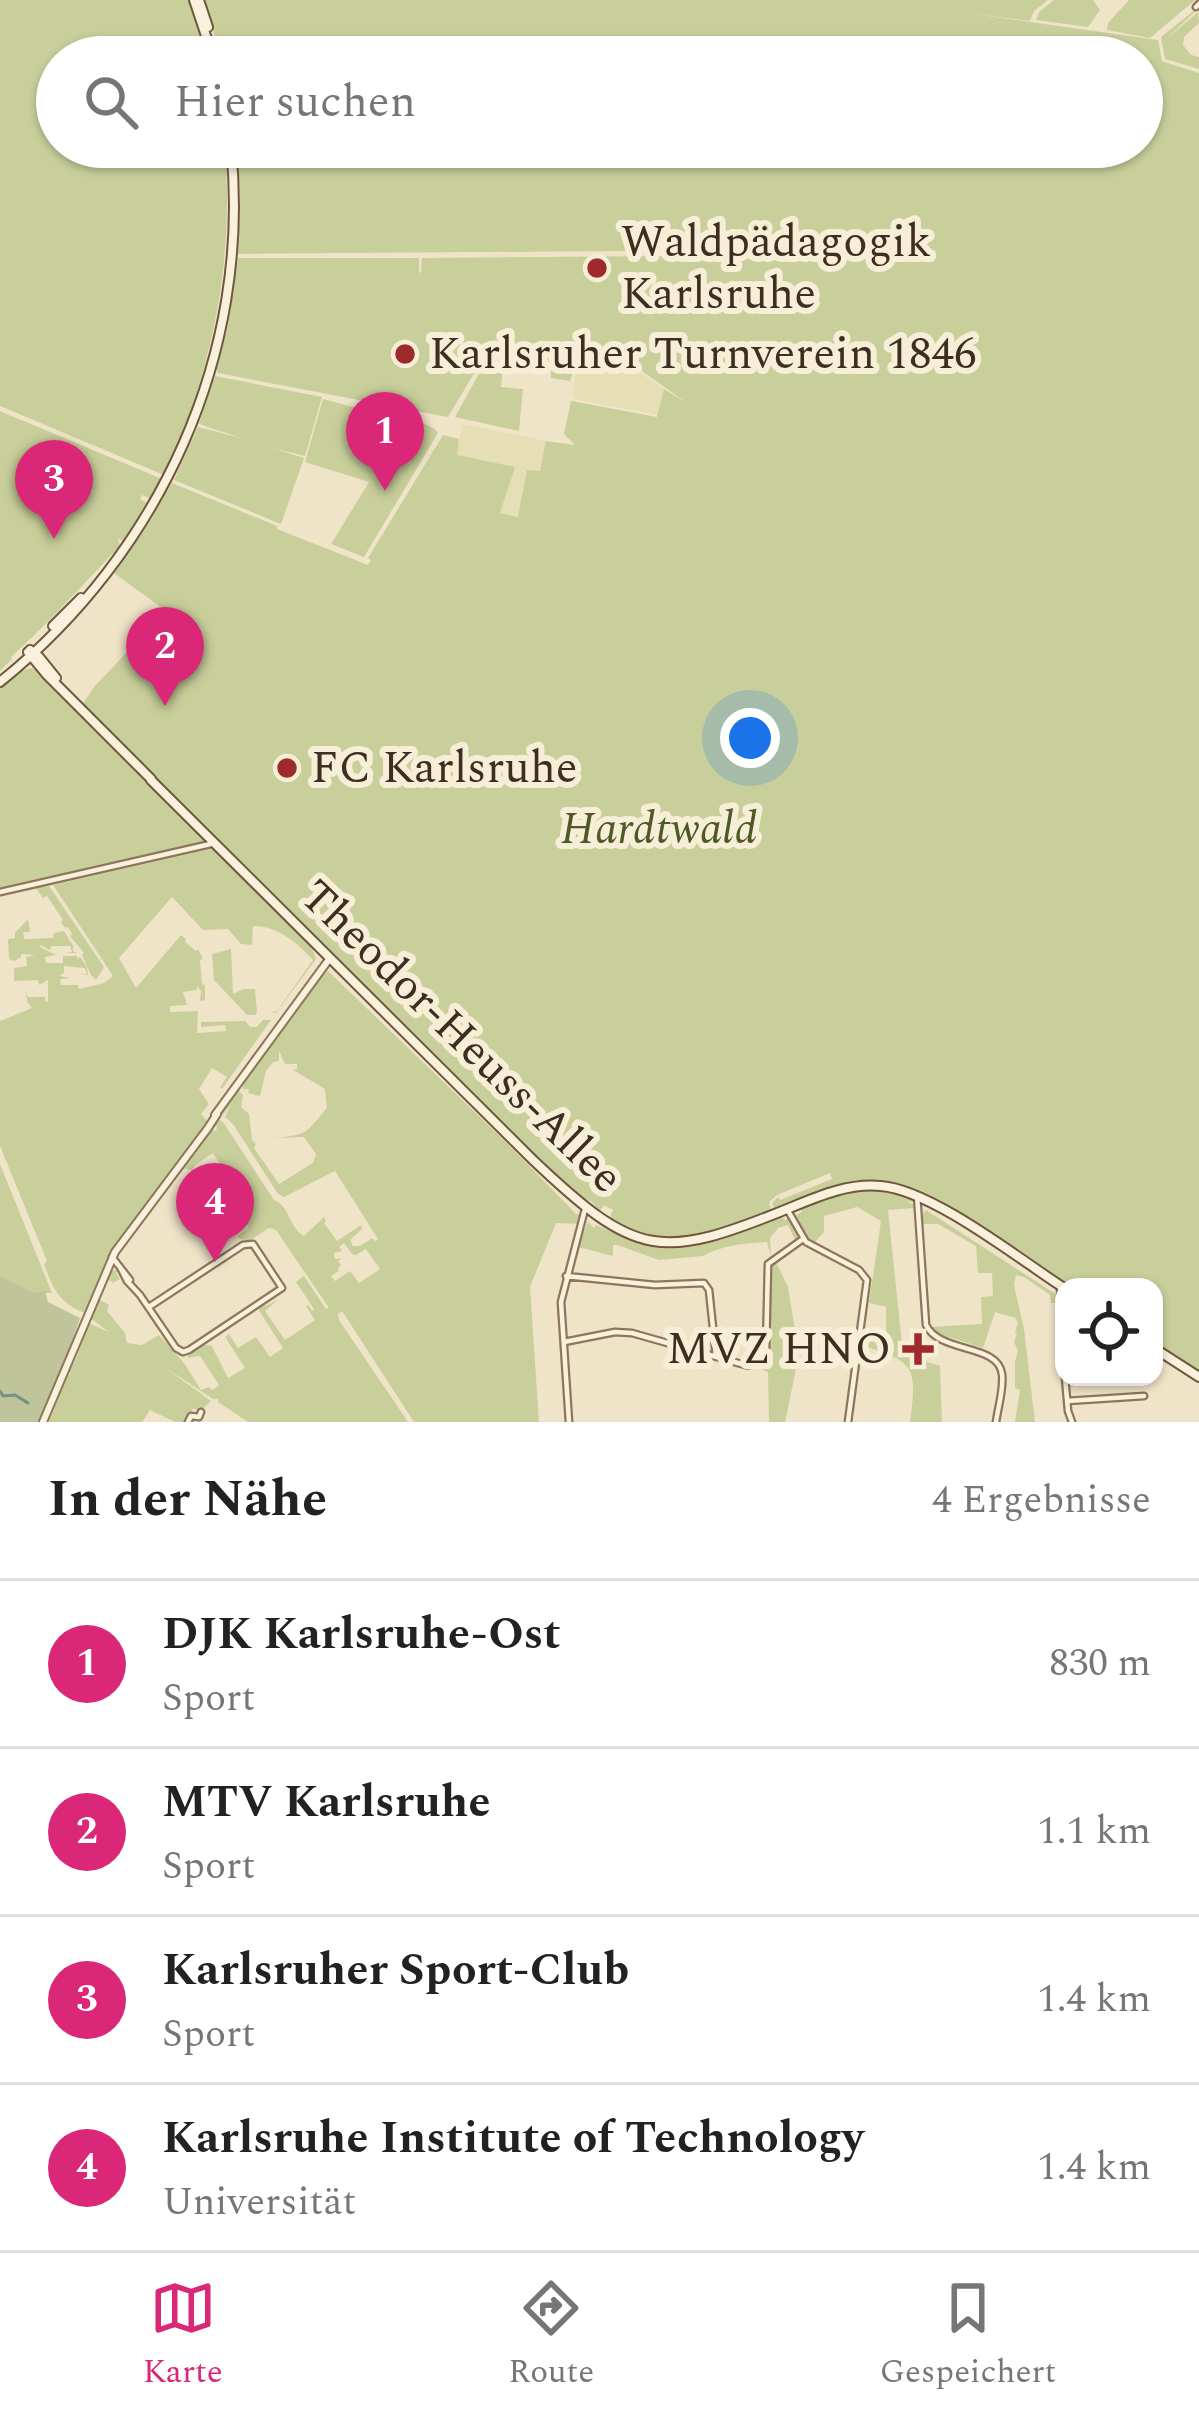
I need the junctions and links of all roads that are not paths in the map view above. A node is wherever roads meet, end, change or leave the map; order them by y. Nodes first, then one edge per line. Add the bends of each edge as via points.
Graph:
1 (196, 0) edge
2 (207, 36) edge
3 (233, 168) edge
4 (122, 552) junction
5 (60, 627) junction
6 (30, 652) junction
7 (51, 675) junction
8 (2, 678) edge
9 (215, 843) junction
10 (0, 892) edge
11 (319, 947) junction
12 (330, 958) junction
13 (340, 969) junction
14 (320, 972) junction
15 (917, 1195) junction
16 (932, 1202) junction
17 (585, 1208) junction
18 (787, 1209) junction
19 (918, 1214) junction
20 (597, 1217) junction
21 (581, 1225) junction
22 (803, 1239) junction
23 (112, 1257) junction
24 (566, 1276) junction
25 (1055, 1282) edge
26 (149, 1307) junction
27 (563, 1342) junction
28 (1163, 1354) edge
29 (716, 1356) junction
30 (1199, 1377) edge
31 (1066, 1386) edge
32 (1144, 1396) dead end
33 (1133, 1397) junction
34 (1067, 1401) junction
35 (1134, 1407) dead end
36 (43, 1422) edge
37 (568, 1422) edge
38 (848, 1422) edge
39 (996, 1422) edge
40 (1072, 1422) edge

1 - 2 main road
3 - 4 main road via 233,250 215,358 177,462
4 - 5 main road
4 - 6 main road
5 - 6 main road
5 - 7 main road via 45,649
6 - 7 main road, Theodor-Heuss-Allee
6 - 8 main road
7 - 8 main road via 28,667
7 - 9 main road, Theodor-Heuss-Allee
9 - 10 street
9 - 11 main road, Theodor-Heuss-Allee
11 - 12 main road, Theodor-Heuss-Allee
11 - 14 street
12 - 13 main road, Theodor-Heuss-Allee
12 - 14 street
13 - 14 street
13 - 17 main road, Theodor-Heuss-Allee
14 - 23 street
15 - 16 main road, Theodor-Heuss-Allee
15 - 18 main road, Theodor-Heuss-Allee via 857,1186
15 - 19 street
16 - 19 street
16 - 25 main road, Theodor-Heuss-Allee
17 - 20 main road, Theodor-Heuss-Allee
17 - 21 street
18 - 20 main road, Theodor-Heuss-Allee via 680,1243 638,1238
18 - 22 street
19 - 39 street via 928,1329 999,1366
20 - 21 street
21 - 24 street
22 - 29 street via 768,1264 763,1359 749,1365
22 - 38 street via 861,1271 868,1283
23 - 26 street
23 - 36 street
24 - 27 street
24 - 29 street via 704,1283
26 - 26 street via 183,1352 282,1288 253,1244 242,1245
27 - 29 street via 632,1333
27 - 37 street
28 - 30 main road
31 - 34 street
32 - 33 street
33 - 34 street
33 - 35 street
34 - 40 street

